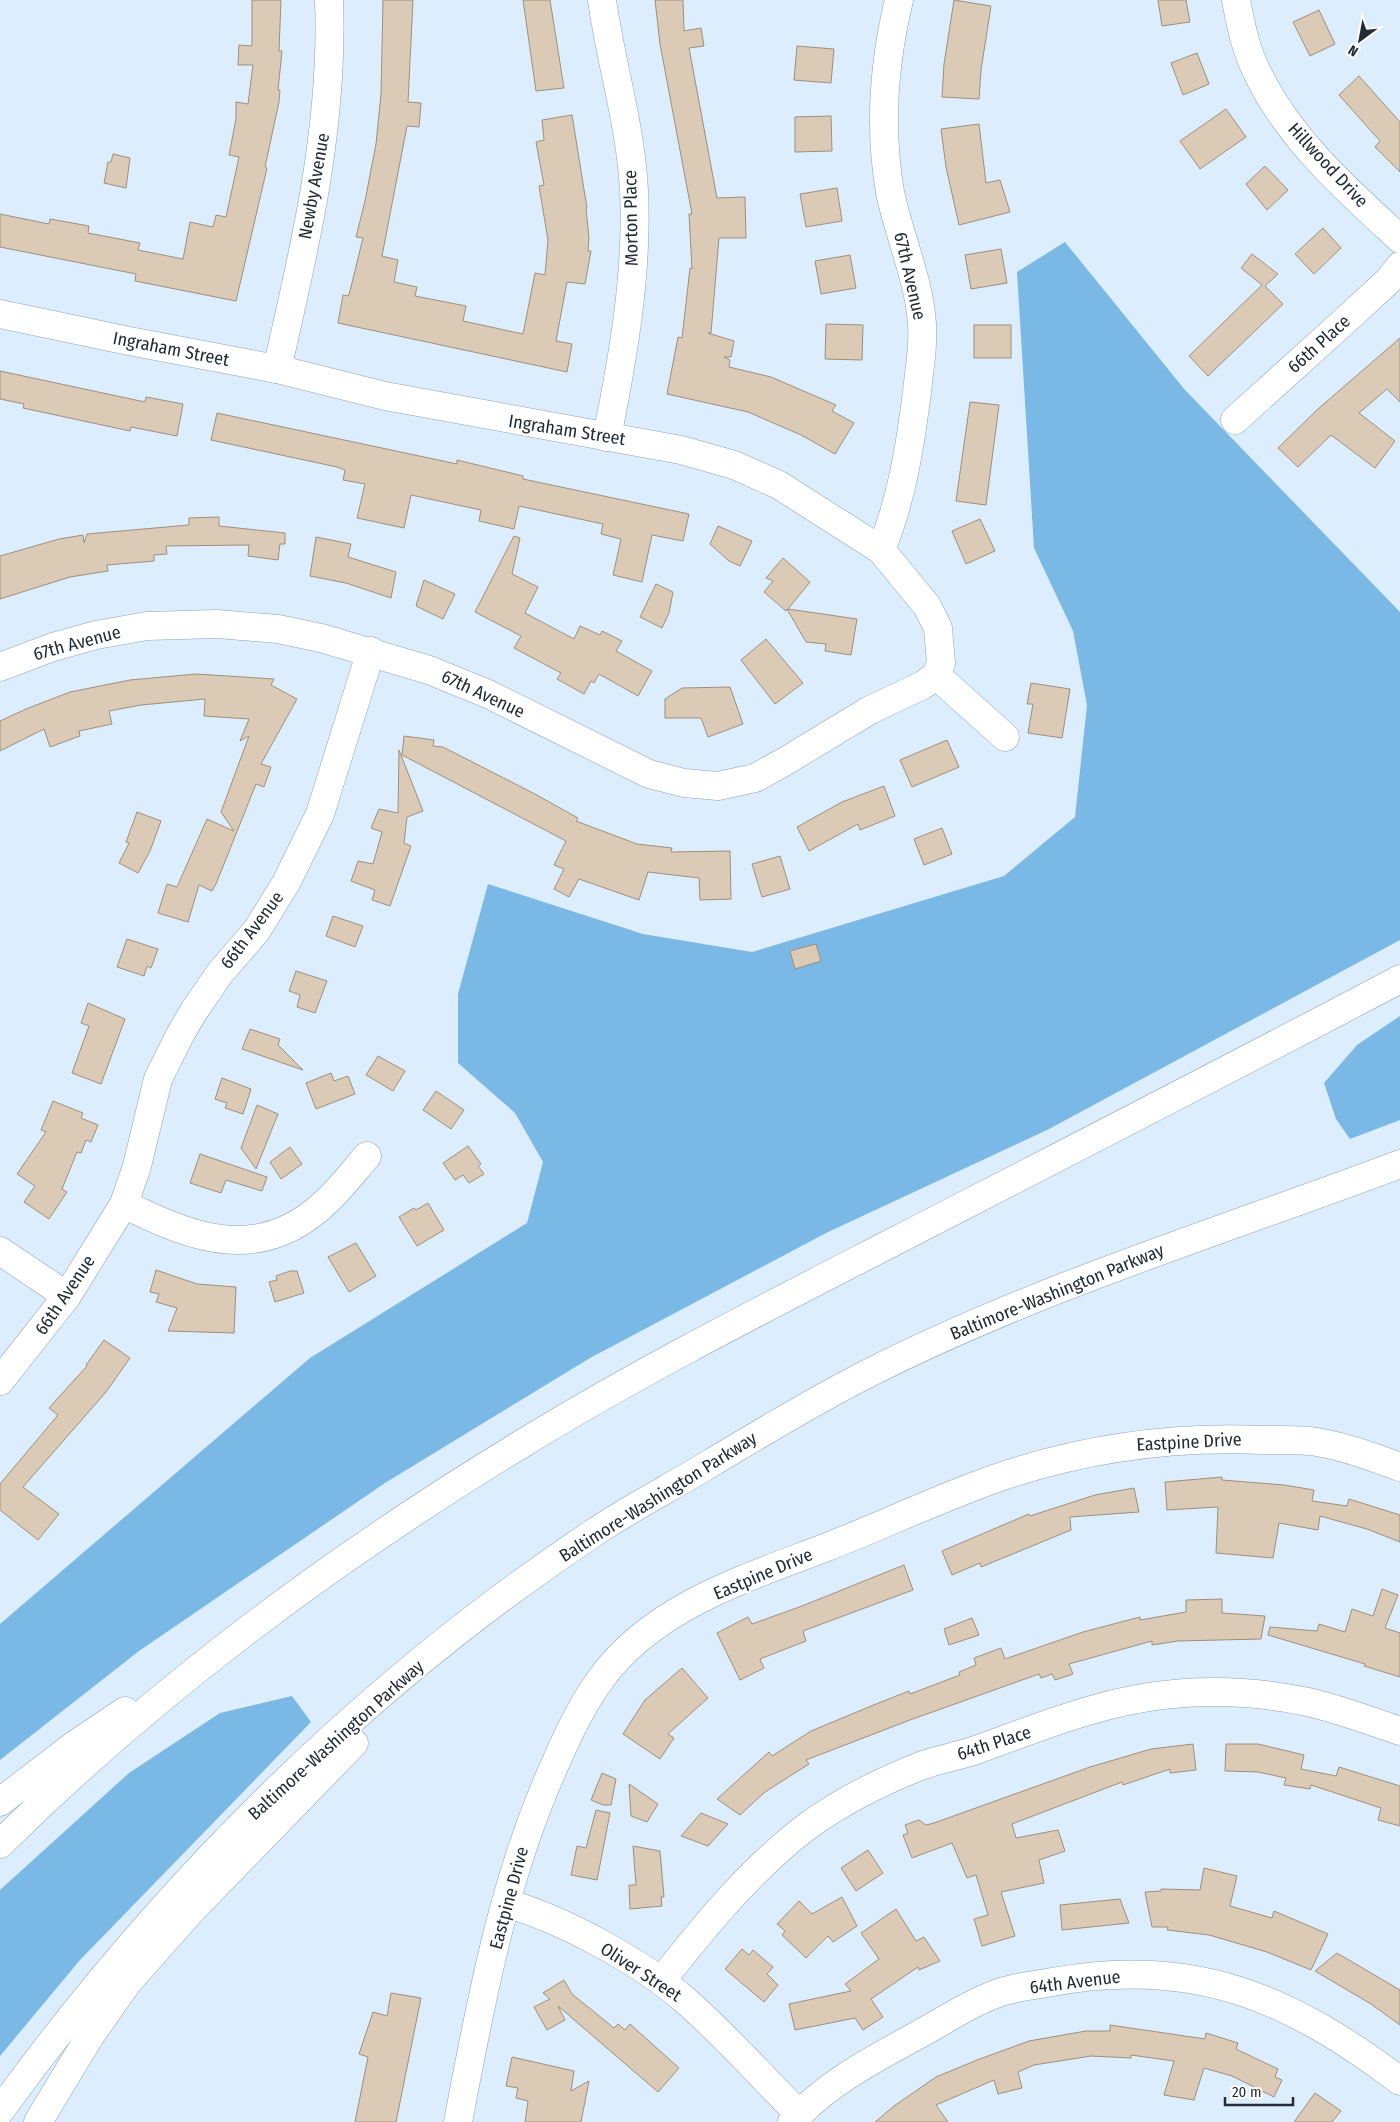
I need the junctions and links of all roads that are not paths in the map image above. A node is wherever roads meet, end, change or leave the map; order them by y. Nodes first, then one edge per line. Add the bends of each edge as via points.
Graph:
1 (329, 0) edge
2 (602, 0) edge
3 (899, 0) edge
4 (1236, 0) edge
5 (1400, 239) edge
6 (1400, 266) edge
7 (0, 314) edge
8 (277, 369) junction
9 (1235, 420) dead end
10 (607, 437) junction
11 (881, 550) junction
12 (371, 651) junction
13 (0, 667) edge
14 (936, 674) junction
15 (1005, 737) dead end
16 (1400, 979) edge
17 (367, 1156) dead end
18 (1400, 1164) edge
19 (124, 1204) junction
20 (0, 1251) edge
21 (67, 1296) junction
22 (0, 1381) edge
23 (1400, 1467) edge
24 (294, 1596) junction
25 (490, 1608) junction
26 (1400, 1731) edge
27 (0, 1802) edge
28 (0, 1844) edge
29 (506, 1902) junction
30 (661, 1981) junction
31 (1400, 2081) edge
32 (0, 2111) edge
33 (796, 2118) edge
34 (38, 2122) edge
35 (458, 2122) edge

1 - 8 main road, Newby Avenue via 325,121 305,238
2 - 10 main road, Morton Place via 634,191 631,282 618,384
3 - 11 main road, 67th Avenue via 886,78 885,155 890,191 922,324 921,360 895,516
4 - 5 main road, Hillwood Drive via 1245,42 1258,76 1285,119 1311,152
6 - 9 main road, 66th Place via 1388,281
7 - 8 main road, Ingraham Street
8 - 10 main road, Ingraham Street via 385,396
10 - 11 main road, Ingraham Street via 681,450 734,465 779,485
11 - 14 main road, Ingraham Street via 927,606 938,628 941,663
12 - 13 main road, 67th Avenue via 278,629 217,624 147,626 96,635
12 - 14 main road, 67th Avenue via 488,694 649,774 684,783 718,786 755,778 870,710 923,685
12 - 19 main road, 66th Avenue via 320,814 286,883 257,930 220,973 194,1011 158,1079 138,1166
14 - 15 main road
16 - 24 main road via 607,1394 423,1507
17 - 19 main road via 327,1202 297,1223 269,1236 240,1241 188,1233
18 - 25 main road, Baltimore-Washington Parkway via 1033,1298 868,1373 593,1533
19 - 21 main road, 66th Avenue
20 - 21 main road
21 - 22 main road, 66th Avenue
23 - 29 main road, Eastpine Drive via 1361,1452 1296,1441 1221,1438 1157,1441 1087,1453 994,1479 744,1579 700,1600 651,1629 598,1683 547,1781 525,1838
24 - 27 main road via 73,1746
24 - 28 main road via 172,1691 44,1800
25 - 32 main road, Baltimore-Washington Parkway via 387,1690 292,1775 217,1849 100,1984
25 - 34 main road via 303,1793 191,1910 128,1982 90,2036
26 - 30 main road, 64th Place via 1308,1702 1225,1691 1186,1693 1095,1709 924,1765 844,1802 773,1854 740,1885
29 - 30 main road, Oliver Street via 526,1908 590,1939
29 - 35 main road, Eastpine Drive via 474,2034
30 - 33 main road, Oliver Street via 686,2001
31 - 33 main road, 64th Avenue via 1347,2042 1278,2005 1246,1992 1170,1975 1082,1977 1004,1991 980,2001 876,2058 831,2088

